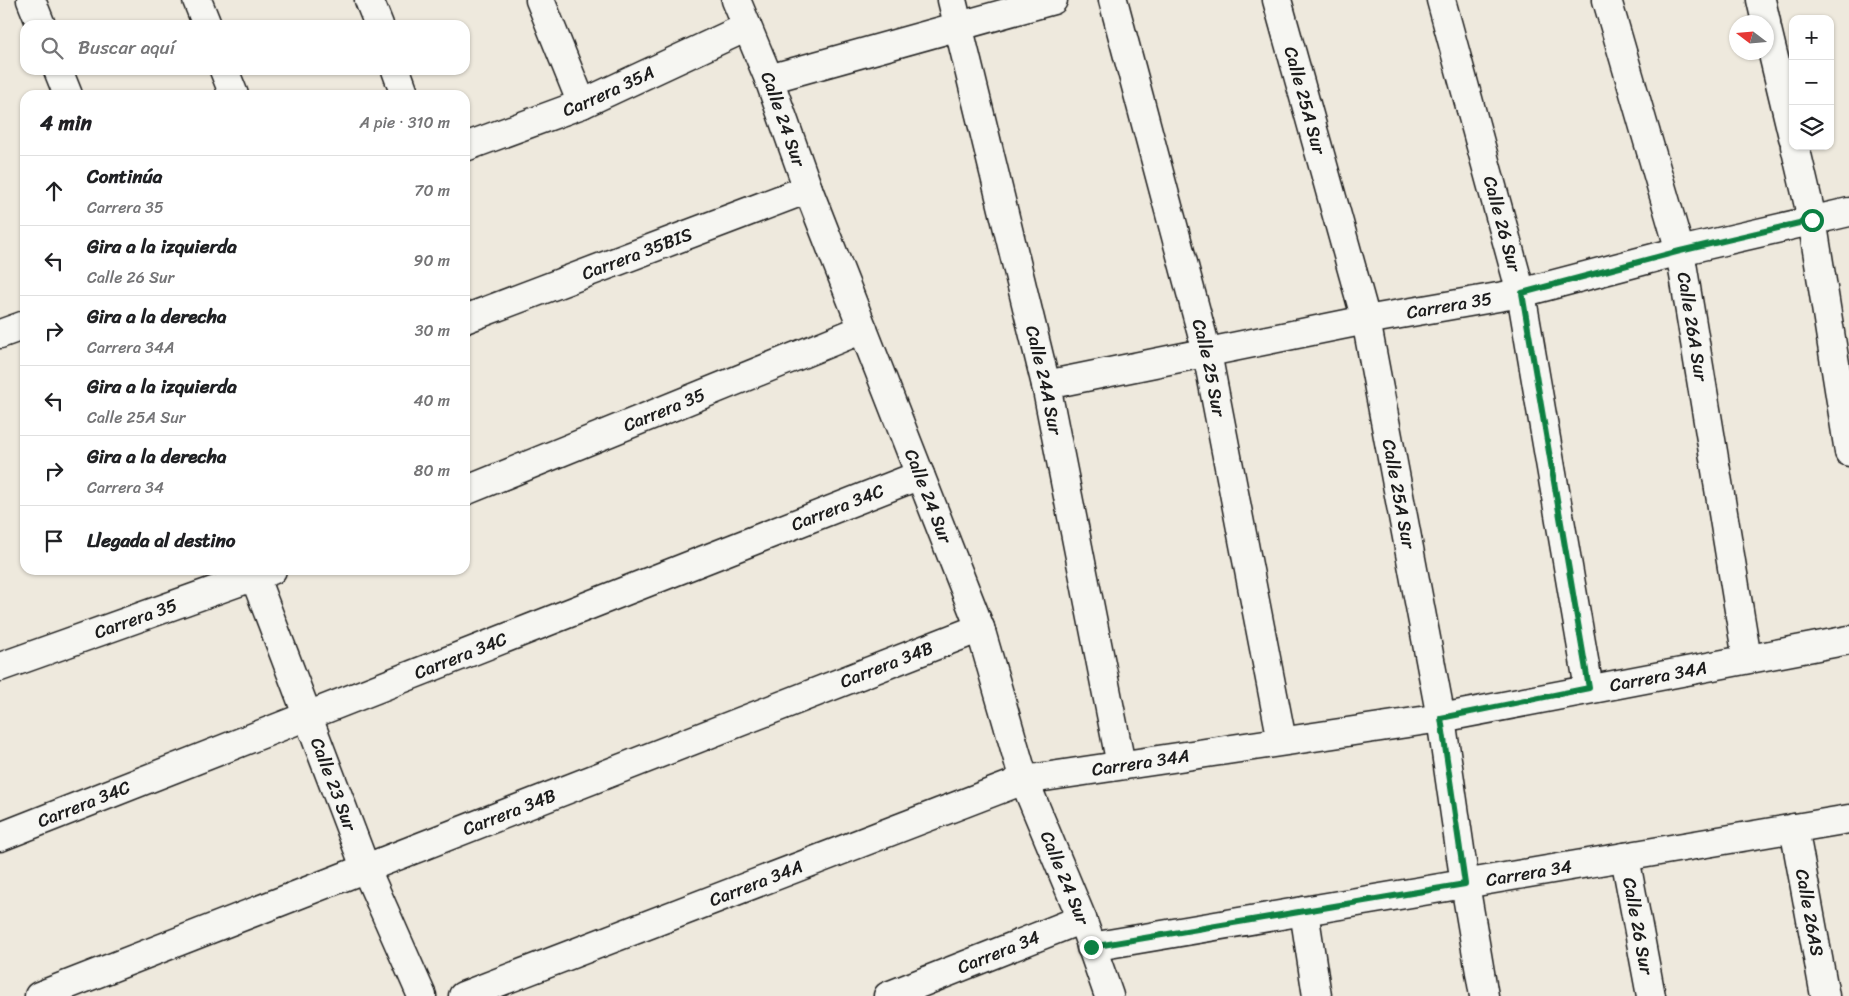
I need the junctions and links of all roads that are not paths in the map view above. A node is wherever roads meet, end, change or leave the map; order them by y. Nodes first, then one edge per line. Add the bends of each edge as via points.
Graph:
1 (31, 0) edge
2 (198, 0) edge
3 (369, 0) edge
4 (540, 0) edge
5 (736, 0) edge
6 (952, 0) edge
7 (1053, 0) edge
8 (1113, 0) edge
9 (1277, 0) edge
10 (1441, 0) edge
11 (1607, 0) edge
12 (1761, 0) edge
13 (1764, 15) edge
14 (39, 20) edge
15 (205, 20) edge
16 (376, 20) edge
17 (747, 27) junction
18 (959, 27) junction
19 (1774, 57) edge
20 (60, 75) edge
21 (226, 75) edge
22 (398, 75) edge
23 (769, 79) junction
24 (66, 90) edge
25 (232, 90) edge
26 (403, 90) edge
27 (582, 104) junction
28 (1789, 120) edge
29 (470, 145) edge
30 (1796, 150) edge
31 (808, 189) junction
32 (1849, 212) edge
33 (1812, 220) junction
34 (1680, 251) junction
35 (1522, 293) junction
36 (470, 317) edge
37 (1366, 320) junction
38 (20, 327) edge
39 (863, 330) junction
40 (0, 334) edge
41 (1208, 353) junction
42 (1046, 386) junction
43 (1849, 452) edge
44 (920, 475) junction
45 (470, 489) edge
46 (251, 575) edge
47 (260, 575) edge
48 (980, 628) junction
49 (1849, 640) edge
50 (1747, 659) junction
51 (0, 667) edge
52 (1589, 688) junction
53 (308, 717) junction
54 (1441, 718) junction
55 (1282, 741) junction
56 (1121, 765) junction
57 (1024, 780) junction
58 (1849, 819) edge
59 (1794, 828) junction
60 (0, 837) edge
61 (1625, 857) junction
62 (365, 867) junction
63 (1465, 884) junction
64 (1304, 911) junction
65 (1082, 919) junction
66 (1091, 947) junction
67 (39, 996) edge
68 (422, 996) edge
69 (463, 996) edge
70 (888, 996) edge
71 (1109, 996) edge
72 (1317, 996) edge
73 (1484, 996) edge
74 (1651, 996) edge
75 (1826, 996) edge

1 - 14 street
2 - 15 street
3 - 16 street
4 - 27 street
5 - 17 street, Calle 24 Sur
6 - 18 street, Calle 24A Sur
7 - 18 street
8 - 41 street, Calle 25 Sur
9 - 37 street, Calle 25A Sur
10 - 35 street, Calle 26 Sur
11 - 34 street, Calle 26A Sur
12 - 13 street
17 - 23 street, Calle 24 Sur
17 - 27 street, Carrera 35A
18 - 23 street
18 - 42 street, Calle 24A Sur
19 - 28 street
20 - 24 street
21 - 25 street
22 - 26 street
23 - 31 street, Calle 24 Sur
27 - 29 street, Carrera 35A
30 - 33 street
31 - 36 street, Carrera 35BIS
31 - 39 street, Calle 24 Sur
32 - 33 street, Carrera 35
33 - 34 street, Carrera 35
33 - 43 street
34 - 35 street, Carrera 35
34 - 50 street, Calle 26A Sur
35 - 37 street, Carrera 35
35 - 52 street, Calle 26 Sur
37 - 41 street, Carrera 35
37 - 54 street, Calle 25A Sur
38 - 40 street
39 - 44 street, Calle 24 Sur
39 - 45 street, Carrera 35
41 - 42 street, Carrera 35
41 - 55 street, Calle 25 Sur
42 - 56 street, Calle 24A Sur
44 - 48 street, Calle 24 Sur
44 - 53 street, Carrera 34C
46 - 51 street, Carrera 35
47 - 53 street, Calle 23 Sur
48 - 57 street, Calle 24 Sur
48 - 62 street, Carrera 34B
49 - 50 street, Carrera 34A
50 - 52 street, Carrera 34A
52 - 54 street, Carrera 34A
53 - 60 street, Carrera 34C
53 - 62 street, Calle 23 Sur
54 - 55 street, Carrera 34A
54 - 63 street, Calle 25A Sur
55 - 56 street, Carrera 34A
56 - 57 street, Carrera 34A
57 - 65 street, Calle 24 Sur
57 - 69 street, Carrera 34A
58 - 59 street, Carrera 34
59 - 61 street, Carrera 34
59 - 75 street, Calle 26AS
61 - 63 street, Carrera 34
61 - 74 street, Calle 26 Sur
62 - 67 street, Carrera 34B
62 - 68 street, Calle 23 Sur
63 - 64 street, Carrera 34
63 - 73 street, Calle 25A Sur
64 - 66 street, Carrera 34
64 - 72 street
65 - 66 street, Calle 24 Sur
65 - 70 street, Carrera 34
66 - 71 street, Calle 24 Sur

